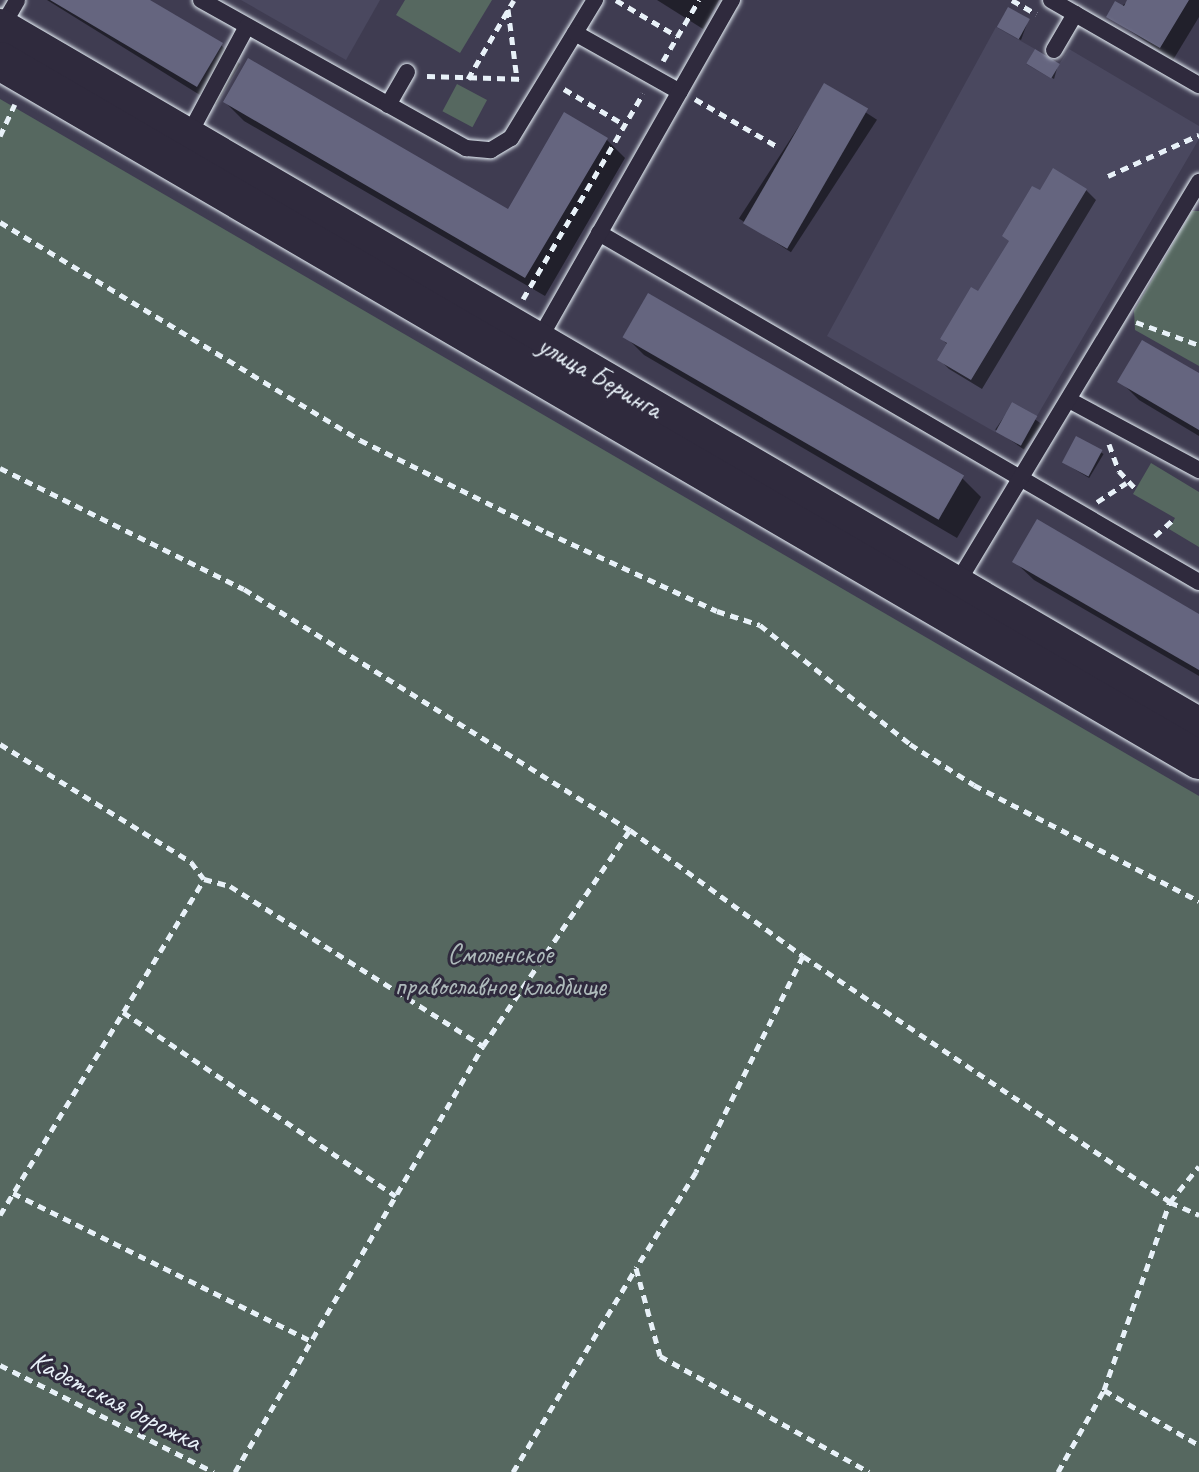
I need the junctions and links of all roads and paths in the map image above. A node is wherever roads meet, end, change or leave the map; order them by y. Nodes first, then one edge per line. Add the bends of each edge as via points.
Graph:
1 (17, 0) edge
2 (201, 0) edge
3 (514, 0) edge
4 (595, 0) edge
5 (616, 0) edge
6 (699, 0) edge
7 (732, 0) edge
8 (1051, 0) edge
9 (508, 9) junction
10 (1075, 14) junction
11 (247, 26) junction
12 (0, 29) edge
13 (575, 33) junction
14 (677, 36) junction
15 (1054, 50) dead end
16 (0, 61) edge
17 (407, 72) joint
18 (653, 77) junction
19 (468, 79) junction
20 (517, 79) junction
21 (547, 79) junction
22 (1199, 85) edge
23 (680, 92) junction
24 (18, 98) dead end
25 (388, 105) junction
26 (625, 125) junction
27 (1199, 135) edge
28 (0, 136) edge
29 (778, 147) dead end
30 (181, 150) junction
31 (1108, 176) dead end
32 (1199, 182) edge
33 (0, 222) edge
34 (599, 233) junction
35 (523, 299) dead end
36 (1119, 316) junction
37 (1199, 345) edge
38 (531, 354) junction
39 (1069, 400) junction
40 (1103, 418) junction
41 (0, 468) edge
42 (1199, 470) edge
43 (1022, 480) junction
44 (1126, 483) junction
45 (1136, 489) dead end
46 (1085, 516) junction
47 (1199, 582) edge
48 (948, 597) junction
49 (1199, 727) edge
50 (0, 744) edge
51 (1199, 760) edge
52 (630, 830) junction
53 (204, 879) junction
54 (1199, 901) edge
55 (803, 956) junction
56 (123, 1012) junction
57 (483, 1046) junction
58 (1199, 1166) edge
59 (13, 1193) junction
60 (396, 1196) junction
61 (1170, 1202) junction
62 (0, 1215) edge
63 (1199, 1215) edge
64 (636, 1268) junction
65 (311, 1341) junction
66 (0, 1365) edge
67 (1104, 1390) junction
68 (1199, 1445) edge
69 (214, 1472) edge
70 (235, 1472) edge
71 (513, 1472) edge
72 (869, 1472) edge
73 (1058, 1472) edge

1 - 12 lane
2 - 11 lane
3 - 9 path
4 - 13 lane
5 - 14 path
6 - 14 path
7 - 23 lane
8 - 10 lane
9 - 19 path
9 - 20 path
10 - 15 lane
10 - 22 lane
11 - 25 lane
11 - 30 lane
12 - 30 street, улица Беринга
13 - 18 lane
13 - 21 lane
14 - 18 path
16 - 30 street, улица Беринга
17 - 19 path
17 - 25 lane
18 - 23 lane
18 - 26 path
19 - 20 path
20 - 21 path
21 - 25 lane via 511,138 491,150 466,148
21 - 26 path
23 - 29 path
23 - 34 lane
24 - 28 path
26 - 35 path
27 - 31 path
30 - 38 street, улица Беринга
32 - 36 lane
33 - 54 path via 360,440 546,532 717,611 760,625 910,744 974,785
34 - 38 lane
34 - 43 lane
36 - 37 path
36 - 39 lane
38 - 48 street, улица Беринга
39 - 40 lane
39 - 43 lane
40 - 42 lane
40 - 44 path via 1111,455
41 - 52 path via 244,589
43 - 46 lane
43 - 48 lane
44 - 45 path
44 - 46 path
46 - 47 lane
48 - 49 street, улица Беринга
48 - 51 street, улица Беринга
50 - 53 path via 191,862
52 - 55 path
52 - 57 path
53 - 56 path
53 - 57 path via 230,886
55 - 61 path
55 - 64 path via 696,1172
56 - 59 path
56 - 60 path
57 - 60 path
58 - 61 path
59 - 62 path
59 - 65 path
60 - 65 path
61 - 63 path
61 - 67 path
64 - 71 path
64 - 72 path via 660,1356
65 - 70 path
66 - 69 path, Кадетская дорожка
67 - 68 path
67 - 73 path

